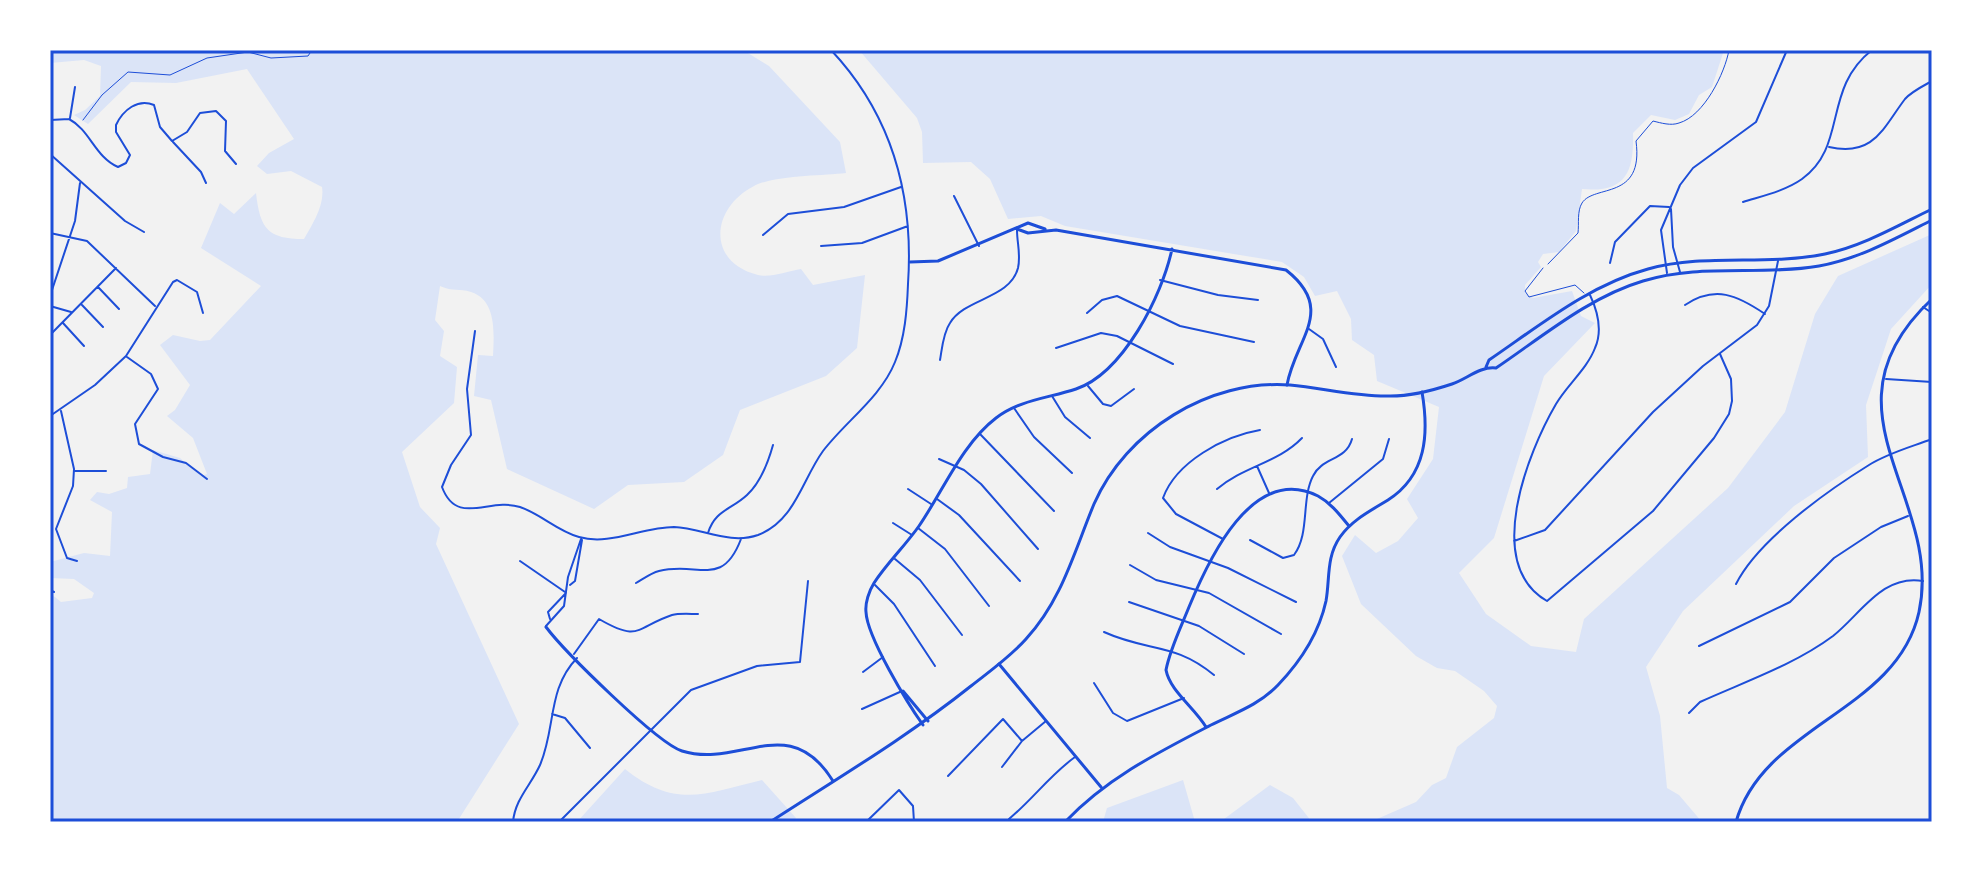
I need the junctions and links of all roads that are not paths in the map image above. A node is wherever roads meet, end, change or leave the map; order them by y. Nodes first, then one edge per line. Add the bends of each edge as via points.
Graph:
1 (831, 50) edge
2 (1787, 50) edge
3 (1872, 50) edge
4 (1932, 81) edge
5 (75, 87) dead end
6 (69, 119) junction
7 (50, 120) edge
8 (172, 141) junction
9 (1828, 147) junction
10 (50, 154) edge
11 (236, 164) dead end
12 (80, 182) junction
13 (206, 183) dead end
14 (902, 187) junction
15 (954, 196) dead end
16 (1743, 202) dead end
17 (1670, 207) junction
18 (1932, 209) edge
19 (1932, 220) edge
20 (909, 226) junction
21 (1017, 229) junction
22 (1045, 229) junction
23 (144, 232) dead end
24 (50, 233) edge
25 (763, 235) dead end
26 (67, 237) junction
27 (821, 246) dead end
28 (979, 246) junction
29 (1172, 249) junction
30 (1778, 259) junction
31 (1677, 261) junction
32 (910, 262) junction
33 (1610, 263) dead end
34 (1666, 264) junction
35 (117, 268) junction
36 (1543, 268) road end
37 (1778, 269) junction
38 (1680, 272) junction
39 (1667, 275) junction
40 (1160, 280) junction
41 (98, 287) junction
42 (1587, 294) junction
43 (50, 296) edge
44 (1932, 299) edge
45 (1258, 300) dead end
46 (1594, 303) junction
47 (81, 305) junction
48 (1685, 305) dead end
49 (50, 306) edge
50 (156, 307) junction
51 (1923, 307) junction
52 (119, 309) dead end
53 (72, 312) junction
54 (1146, 312) junction
55 (203, 313) dead end
56 (1087, 313) dead end
57 (1932, 313) edge
58 (1766, 315) junction
59 (62, 322) junction
60 (103, 327) dead end
61 (1309, 329) junction
62 (475, 331) dead end
63 (50, 335) edge
64 (1254, 342) dead end
65 (1130, 344) junction
66 (84, 346) dead end
67 (1056, 348) dead end
68 (1720, 354) junction
69 (126, 356) junction
70 (940, 360) dead end
71 (1173, 364) dead end
72 (1336, 367) dead end
73 (1486, 367) junction
74 (1885, 378) junction
75 (1932, 382) edge
76 (1087, 385) junction
77 (1287, 385) junction
78 (1134, 389) dead end
79 (1422, 392) junction
80 (1052, 395) junction
81 (1014, 406) junction
82 (50, 408) edge
83 (61, 410) junction
84 (54, 411) junction
85 (50, 416) edge
86 (1260, 430) dead end
87 (979, 434) junction
88 (1090, 438) dead end
89 (1302, 438) dead end
90 (1352, 439) dead end
91 (1389, 439) dead end
92 (1932, 439) edge
93 (773, 445) dead end
94 (1889, 456) junction
95 (939, 459) dead end
96 (1257, 465) junction
97 (957, 467) junction
98 (74, 471) junction
99 (106, 471) dead end
100 (1072, 473) dead end
101 (207, 479) dead end
102 (908, 489) dead end
103 (1217, 489) dead end
104 (1310, 493) junction
105 (1270, 495) junction
106 (937, 499) junction
107 (1328, 503) junction
108 (933, 506) junction
109 (1054, 511) dead end
110 (1909, 515) junction
111 (893, 523) dead end
112 (1349, 526) junction
113 (918, 528) junction
114 (1148, 533) dead end
115 (708, 534) junction
116 (912, 535) junction
117 (582, 538) junction
118 (742, 538) junction
119 (1223, 539) junction
120 (1250, 540) dead end
121 (1513, 541) junction
122 (1038, 549) dead end
123 (894, 558) junction
124 (77, 561) dead end
125 (520, 561) dead end
126 (1209, 562) junction
127 (1130, 565) dead end
128 (808, 581) dead end
129 (1020, 581) dead end
130 (1923, 581) junction
131 (636, 583) dead end
132 (874, 584) junction
133 (1736, 584) dead end
134 (569, 585) junction
135 (1196, 589) junction
136 (50, 590) edge
137 (54, 592) dead end
138 (566, 592) junction
139 (1129, 602) dead end
140 (1296, 602) dead end
141 (989, 606) dead end
142 (698, 614) dead end
143 (1184, 620) junction
144 (550, 621) junction
145 (546, 627) joint
146 (1104, 632) dead end
147 (1281, 634) dead end
148 (962, 635) dead end
149 (1699, 646) dead end
150 (1172, 649) junction
151 (1244, 654) dead end
152 (575, 657) junction
153 (884, 657) junction
154 (999, 664) junction
155 (935, 666) dead end
156 (863, 672) dead end
157 (1214, 675) dead end
158 (1094, 683) dead end
159 (903, 691) junction
160 (1184, 698) junction
161 (862, 709) dead end
162 (1689, 713) dead end
163 (551, 714) junction
164 (1047, 720) junction
165 (928, 721) junction
166 (923, 725) junction
167 (650, 728) junction
168 (1206, 728) junction
169 (1022, 741) junction
170 (590, 748) dead end
171 (1076, 756) junction
172 (1002, 767) dead end
173 (948, 776) dead end
174 (834, 782) junction
175 (1101, 787) junction
176 (1009, 819) dead end
177 (513, 822) edge
178 (559, 822) edge
179 (770, 822) edge
180 (866, 822) edge
181 (914, 822) edge
182 (1065, 822) edge
183 (1736, 822) edge

1 - 14 street via 877,110
2 - 17 street via 1756,122 1693,168
3 - 9 street via 1841,87
4 - 9 street via 1907,97 1886,129 1870,142 1849,151
5 - 6 street
6 - 7 street
6 - 8 street via 118,167 130,155 116,125 136,104 155,107 160,127
8 - 11 street via 187,132 200,113 216,111 226,121 225,151
8 - 13 street
9 - 16 street via 1811,172 1794,184
10 - 12 street
12 - 23 street
12 - 26 street via 75,221
14 - 20 street
14 - 25 street via 844,207 788,214
15 - 28 street
17 - 31 street
17 - 33 street via 1650,206 1615,242
17 - 34 street via 1661,230
18 - 30 street via 1857,245 1824,255
19 - 37 street via 1857,256
20 - 27 street via 862,243
20 - 32 street
21 - 22 street
21 - 22 street via 1028,223
21 - 28 street
21 - 70 street via 1015,275 955,316 947,327
22 - 29 street
24 - 26 street
26 - 35 street via 87,241
26 - 43 street
28 - 32 street via 938,261
29 - 40 street
29 - 61 street via 1286,270 1310,299
30 - 31 street
30 - 37 street
31 - 34 street
31 - 38 street
32 - 118 street via 895,363 874,395 825,448 786,515 771,529
34 - 39 street
34 - 42 street
35 - 41 street
35 - 50 street
36 - 42 lane via 1525,291 1529,297 1575,285
37 - 38 street
37 - 58 street
38 - 39 street
39 - 46 street
40 - 45 street
40 - 54 street
41 - 47 street
41 - 52 street
42 - 46 street
42 - 73 street
44 - 51 street
46 - 73 street via 1496,368
46 - 121 street via 1599,320 1595,348 1540,436 1517,505
47 - 53 street
47 - 60 street
48 - 58 street via 1709,293 1724,293
49 - 53 street
50 - 55 street via 177,280 197,292
50 - 69 street
51 - 57 street
51 - 74 street via 1903,333
53 - 59 street
54 - 56 street via 1117,296
54 - 64 street via 1180,326
54 - 65 street
58 - 68 street
59 - 63 street
59 - 66 street
61 - 72 street via 1323,339
61 - 77 street
62 - 117 street via 467,389 471,435 445,476 446,498 462,511 510,504
65 - 67 street via 1101,333
65 - 71 street
65 - 76 street
68 - 121 street via 1625,440 1545,530
68 - 121 street via 1733,390 1729,414 1653,511 1547,601 1523,574
69 - 83 street
69 - 101 street via 151,374 158,389 135,424 139,444 186,463
73 - 79 street
74 - 75 street
74 - 94 street via 1881,413
76 - 78 street via 1111,406
76 - 80 street
77 - 79 street via 1372,396
77 - 154 street via 1215,395 1182,410 1137,442 1097,497 1052,605
79 - 112 street via 1427,434 1419,464 1393,496
80 - 81 street
80 - 88 street via 1065,417
81 - 87 street
81 - 100 street via 1034,437
82 - 84 street
83 - 84 street
83 - 98 street
84 - 85 street
86 - 119 street via 1200,456 1172,481 1163,498 1176,514
87 - 97 street
87 - 109 street
89 - 96 street via 1284,455
90 - 104 street via 1346,454 1317,469
91 - 107 street via 1383,459
92 - 94 street
93 - 115 street via 757,484 717,513
94 - 110 street
94 - 133 street via 1803,513 1748,564
95 - 97 street
96 - 103 street
96 - 105 street
97 - 106 street
97 - 122 street via 981,484
98 - 99 street
98 - 124 street via 56,529 67,558
102 - 108 street
104 - 105 street
104 - 107 street
104 - 120 street via 1294,555 1283,558
105 - 119 street via 1242,514
106 - 108 street
106 - 129 street via 959,515
107 - 112 street
108 - 113 street
110 - 130 street via 1921,552
110 - 149 street via 1834,558 1790,602
111 - 116 street
112 - 168 street via 1334,548 1322,614 1303,654 1262,699
113 - 116 street
113 - 141 street via 945,549
114 - 126 street
115 - 117 street via 676,527 606,540
115 - 118 street
116 - 123 street
117 - 134 street
117 - 134 street via 575,581
118 - 131 street via 723,567 659,571
119 - 126 street
123 - 132 street
123 - 148 street via 920,580
125 - 138 street
126 - 135 street
126 - 140 street
127 - 135 street via 1156,580
128 - 167 street via 800,662 757,666 691,690
130 - 162 street via 1890,585 1830,637 1700,702
130 - 183 street via 1916,625 1899,659 1876,684 1775,760 1757,779
132 - 153 street via 866,613
132 - 155 street via 894,604
134 - 138 street
135 - 143 street
135 - 147 street
136 - 137 street
138 - 144 street via 564,606
138 - 144 street via 548,612
139 - 143 street
142 - 152 street via 673,615 634,632 599,619
143 - 150 street
143 - 151 street
144 - 145 street
145 - 152 street
146 - 150 street via 1135,645
150 - 157 street
150 - 160 street via 1168,679
152 - 163 street via 558,685
152 - 167 street
153 - 156 street
153 - 159 street
154 - 164 street
154 - 165 street
158 - 160 street via 1113,713 1127,721
159 - 161 street
159 - 165 street
159 - 166 street
160 - 168 street
163 - 170 street via 565,718
163 - 177 street via 540,766 515,807
164 - 169 street
164 - 171 street
165 - 166 street
166 - 174 street
167 - 174 street via 671,746 693,753 786,744 811,754
167 - 178 street
168 - 175 street
169 - 172 street
169 - 173 street via 1003,719
171 - 175 street
171 - 176 street
174 - 179 street
175 - 182 street
180 - 181 street via 894,793 905,793

